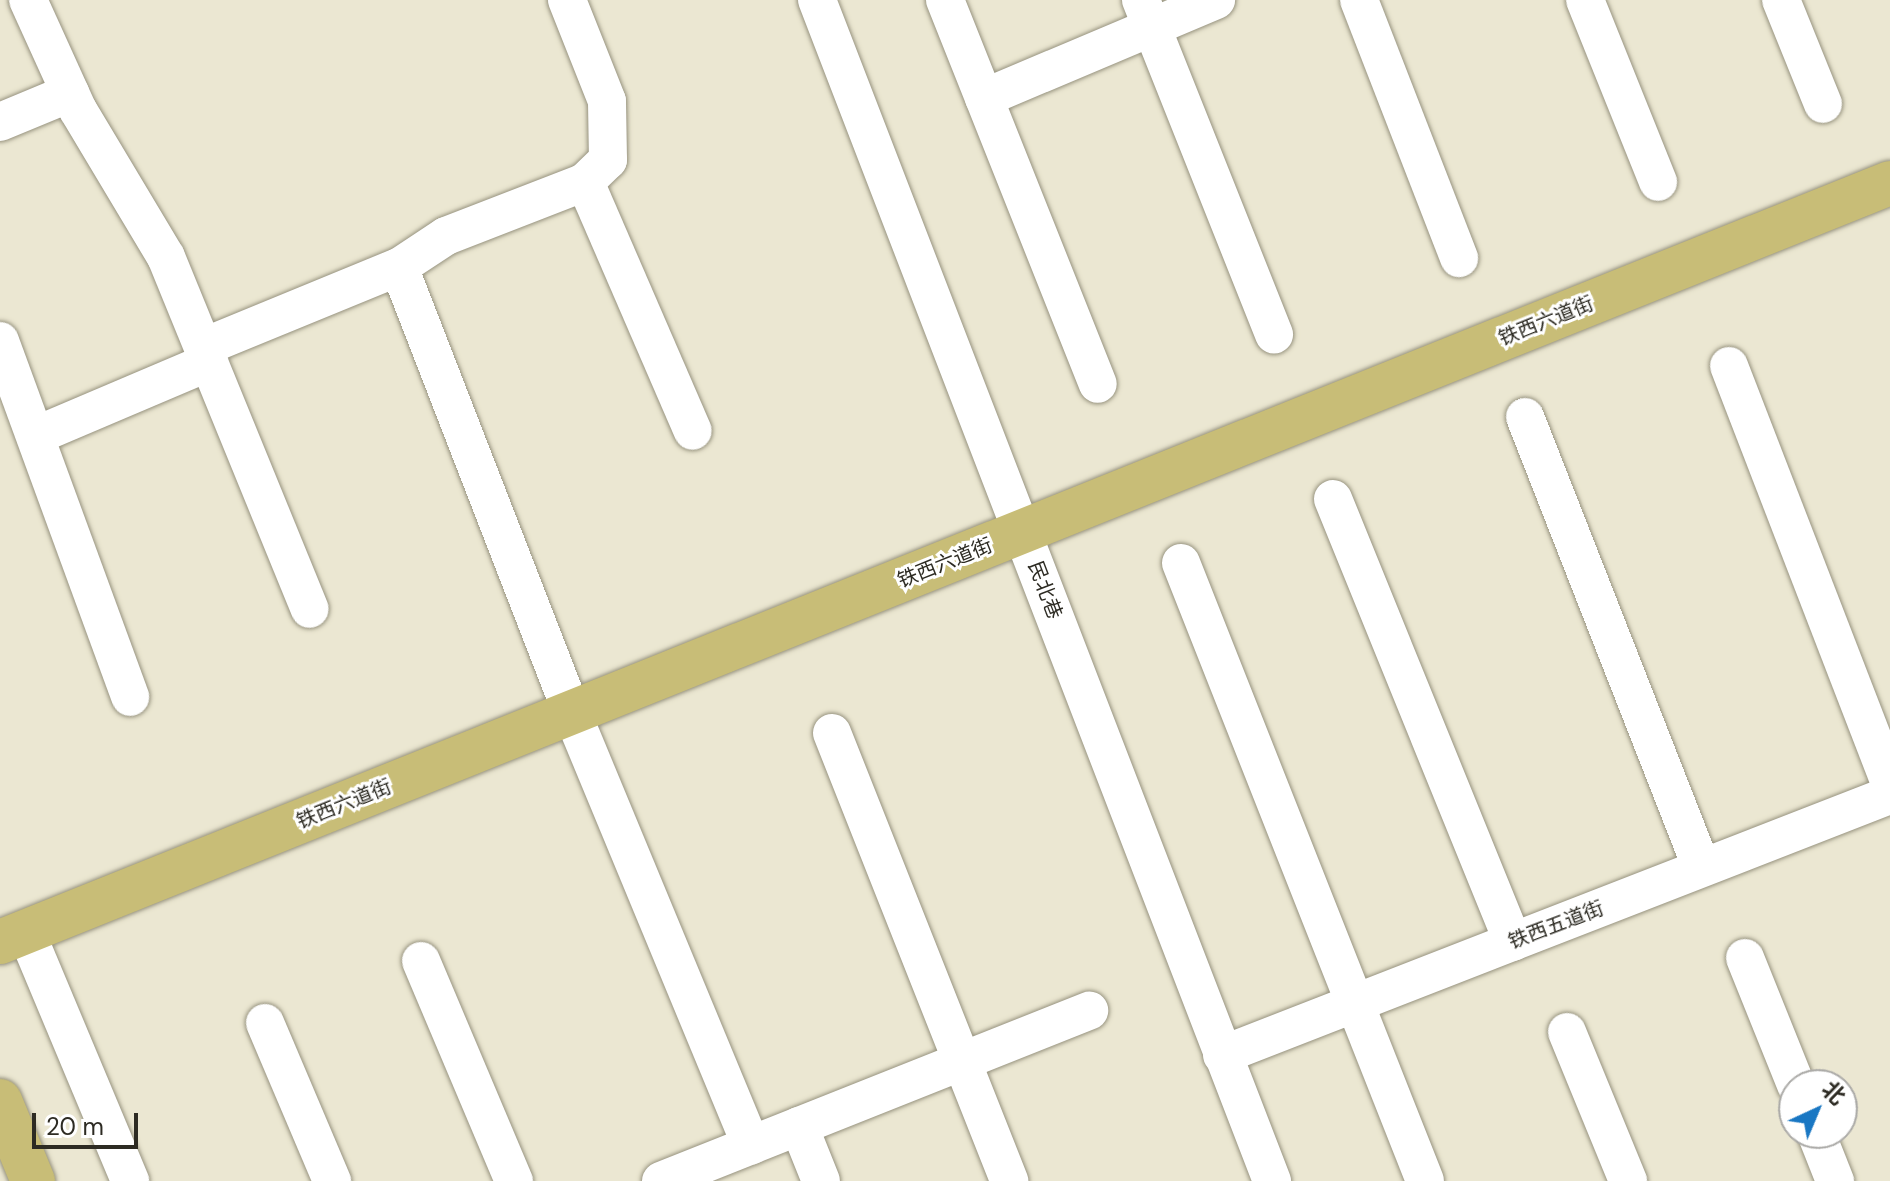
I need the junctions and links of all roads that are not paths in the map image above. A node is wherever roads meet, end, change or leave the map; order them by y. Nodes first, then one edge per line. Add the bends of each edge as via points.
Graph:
1 (28, 0) edge
2 (567, 0) edge
3 (817, 0) edge
4 (945, 0) edge
5 (1216, 0) edge
6 (1359, 0) edge
7 (1585, 0) edge
8 (1781, 0) edge
9 (1146, 13) edge
10 (70, 93) junction
11 (984, 98) junction
12 (1823, 104) dead end
13 (0, 122) edge
14 (585, 182) junction
15 (1658, 182) dead end
16 (1890, 183) edge
17 (1459, 258) dead end
18 (399, 267) junction
19 (1274, 334) dead end
20 (0, 341) edge
21 (208, 354) junction
22 (1729, 366) dead end
23 (1098, 384) dead end
24 (1525, 417) dead end
25 (693, 431) dead end
26 (37, 435) junction
27 (1333, 499) dead end
28 (1023, 532) junction
29 (1181, 563) dead end
30 (310, 609) dead end
31 (130, 697) dead end
32 (572, 713) junction
33 (832, 733) dead end
34 (1890, 784) edge
35 (1890, 795) edge
36 (1702, 868) junction
37 (13, 937) edge
38 (1513, 942) junction
39 (1745, 958) dead end
40 (421, 961) dead end
41 (1353, 1005) junction
42 (1089, 1011) dead end
43 (265, 1023) dead end
44 (1567, 1032) dead end
45 (1222, 1055) junction
46 (960, 1062) junction
47 (1790, 1069) edge
48 (0, 1101) edge
49 (799, 1126) junction
50 (751, 1145) junction
51 (1822, 1149) edge
52 (33, 1181) edge
53 (130, 1181) edge
54 (332, 1181) edge
55 (514, 1181) edge
56 (664, 1181) edge
57 (821, 1181) edge
58 (1009, 1181) edge
59 (1272, 1181) edge
60 (1425, 1181) edge
61 (1628, 1181) edge
62 (1835, 1181) edge

1 - 10 street
2 - 14 street via 607,101 608,160
3 - 28 street, 民北巷
4 - 11 street
5 - 9 street
6 - 17 street
7 - 15 street
8 - 12 street
9 - 11 street
9 - 19 street
10 - 13 street
10 - 21 street via 166,257
11 - 23 street
14 - 18 street via 446,236
14 - 25 street
16 - 28 main road, 铁西六道街
18 - 21 street
18 - 32 street
20 - 26 street
21 - 26 street
21 - 30 street
22 - 34 street
24 - 36 street
26 - 31 street
27 - 38 street
28 - 32 main road, 铁西六道街
28 - 45 street, 民北巷
29 - 41 street
32 - 37 main road, 铁西六道街
32 - 50 street
33 - 46 street
35 - 36 street, 铁西五道街
36 - 38 street, 铁西五道街
37 - 53 street
38 - 41 street, 铁西五道街
39 - 47 street
40 - 55 street
41 - 45 street, 铁西五道街
41 - 60 street
42 - 46 street
43 - 54 street
44 - 61 street
45 - 59 street, 民北巷
46 - 49 street
46 - 58 street
48 - 52 main road
49 - 50 street
49 - 57 street
50 - 56 street
51 - 62 street

